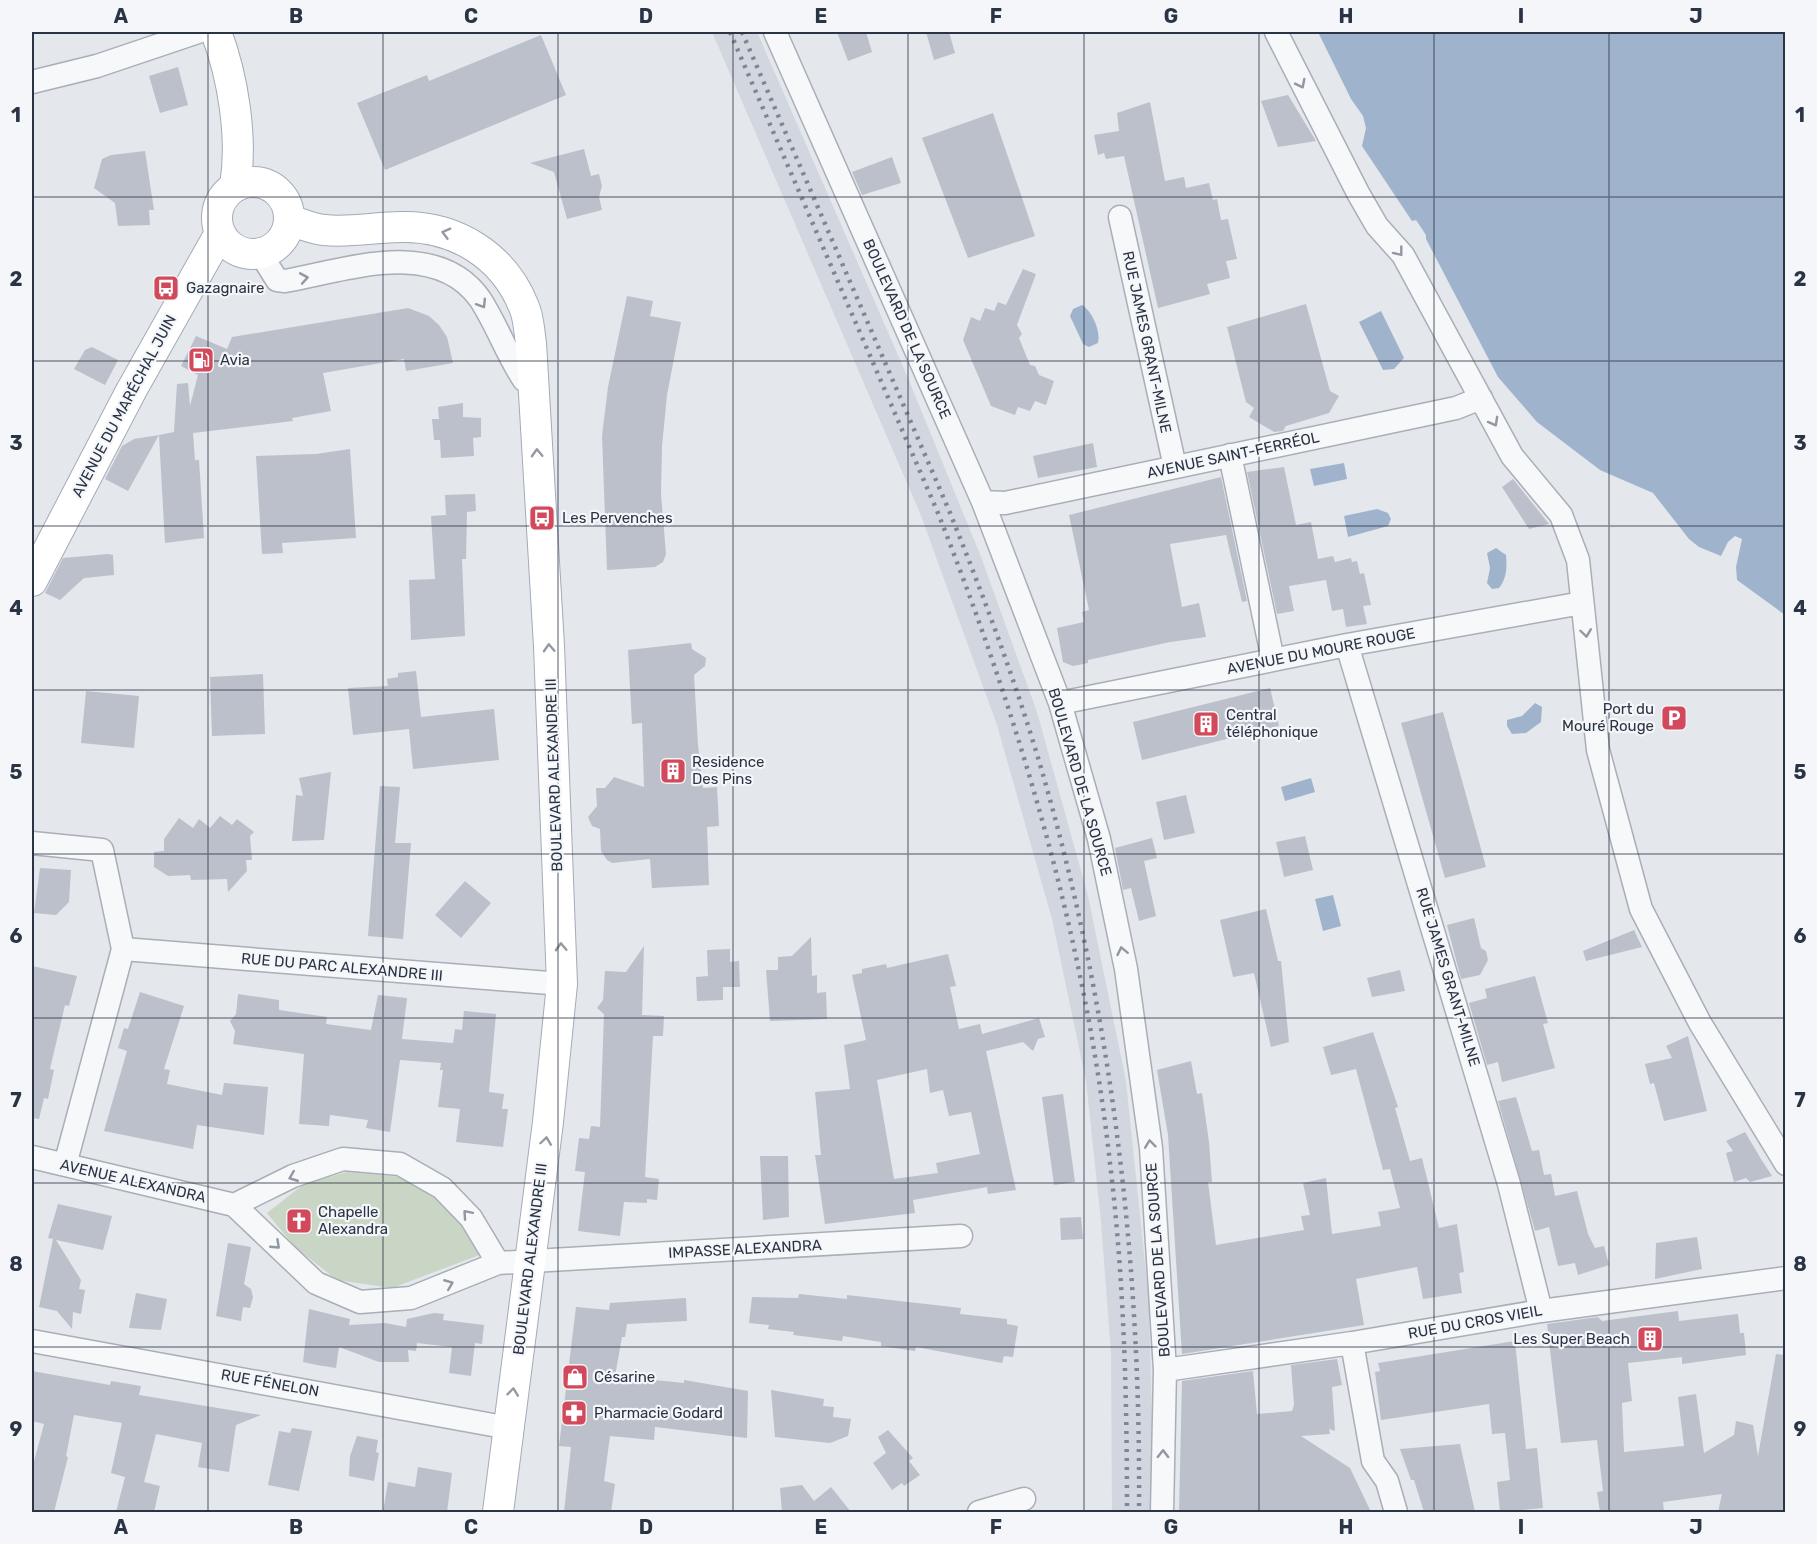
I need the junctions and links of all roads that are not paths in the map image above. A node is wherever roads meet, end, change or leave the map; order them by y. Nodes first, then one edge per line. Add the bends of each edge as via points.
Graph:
1 (198, 32) edge
2 (216, 32) edge
3 (238, 32) edge
4 (776, 32) edge
5 (1276, 32) edge
6 (32, 82) edge
7 (247, 184) junction
8 (1120, 217) dead end
9 (289, 220) junction
10 (220, 233) junction
11 (260, 253) junction
12 (534, 379) junction
13 (1481, 398) junction
14 (1230, 455) junction
15 (1174, 467) junction
16 (983, 502) junction
17 (32, 581) edge
18 (1582, 603) junction
19 (1347, 645) junction
20 (1274, 660) junction
21 (1060, 703) junction
22 (32, 843) edge
23 (123, 949) junction
24 (562, 984) junction
25 (32, 1157) edge
26 (1785, 1164) edge
27 (65, 1165) junction
28 (234, 1205) junction
29 (961, 1236) dead end
30 (530, 1262) junction
31 (498, 1263) junction
32 (1785, 1278) edge
33 (1541, 1311) junction
34 (32, 1341) edge
35 (1352, 1343) junction
36 (1165, 1370) junction
37 (509, 1428) junction
38 (1024, 1499) dead end
39 (498, 1512) edge
40 (979, 1512) edge
41 (1162, 1512) edge
42 (1396, 1512) edge

1 - 6 street via 97,66
2 - 7 main road via 226,58 237,170
3 - 7 main road
4 - 16 street, BOULEVARD DE LA SOURCE
5 -> 13 street via 1358,193 1377,226 1403,255
7 - 9 main road via 269,185 284,200
7 - 10 main road via 225,195 218,207
8 - 15 street, RUE JAMES GRANT-MILNE
9 - 11 main road via 280,242
12 -> 9 main road, BOULEVARD ALEXANDRE III via 525,309 497,263 478,247 430,229 331,231
10 - 11 main road via 237,251
10 - 17 main road, AVENUE DU MARÉCHAL JUIN
11 -> 12 street via 277,280 285,281 398,261 445,270 463,280 479,298 509,358 524,380
24 -> 12 main road, BOULEVARD ALEXANDRE III
13 - 14 street, AVENUE SAINT-FERRÉOL via 1456,408
13 -> 18 street via 1512,456 1550,501 1570,533 1578,560
14 - 15 street, AVENUE SAINT-FERRÉOL
14 - 20 street
15 - 16 street, AVENUE SAINT-FERRÉOL via 1005,503
16 - 21 street, BOULEVARD DE LA SOURCE
18 - 19 street, AVENUE DU MOURE ROUGE
18 -> 26 street via 1598,750 1641,909 1700,1023
19 - 20 street, AVENUE DU MOURE ROUGE
19 - 33 street, RUE JAMES GRANT-MILNE via 1509,1184
20 - 21 street, AVENUE DU MOURE ROUGE
36 -> 21 street, BOULEVARD DE LA SOURCE via 1151,1148 1126,969 1099,839
22 - 23 street via 102,850
23 - 24 street, RUE DU PARC ALEXANDRE III
23 - 27 street
30 -> 24 main road, BOULEVARD ALEXANDRE III
25 - 27 street, AVENUE ALEXANDRA
27 - 28 street, AVENUE ALEXANDRA
28 -> 31 street via 316,1283 360,1302 411,1298
31 -> 28 street via 471,1218 457,1203 442,1188 400,1164 343,1160 293,1176
29 - 30 street, IMPASSE ALEXANDRA
30 - 31 street
37 -> 30 main road, BOULEVARD ALEXANDRE III
32 - 33 street, RUE DU CROS VIEIL
33 - 35 street, RUE DU CROS VIEIL
34 - 37 street, RUE FÉNELON
35 - 36 street, RUE DU CROS VIEIL
35 - 42 street via 1373,1461 1387,1481
41 -> 36 street, BOULEVARD DE LA SOURCE
37 - 39 main road, BOULEVARD ALEXANDRE III
38 - 40 street

